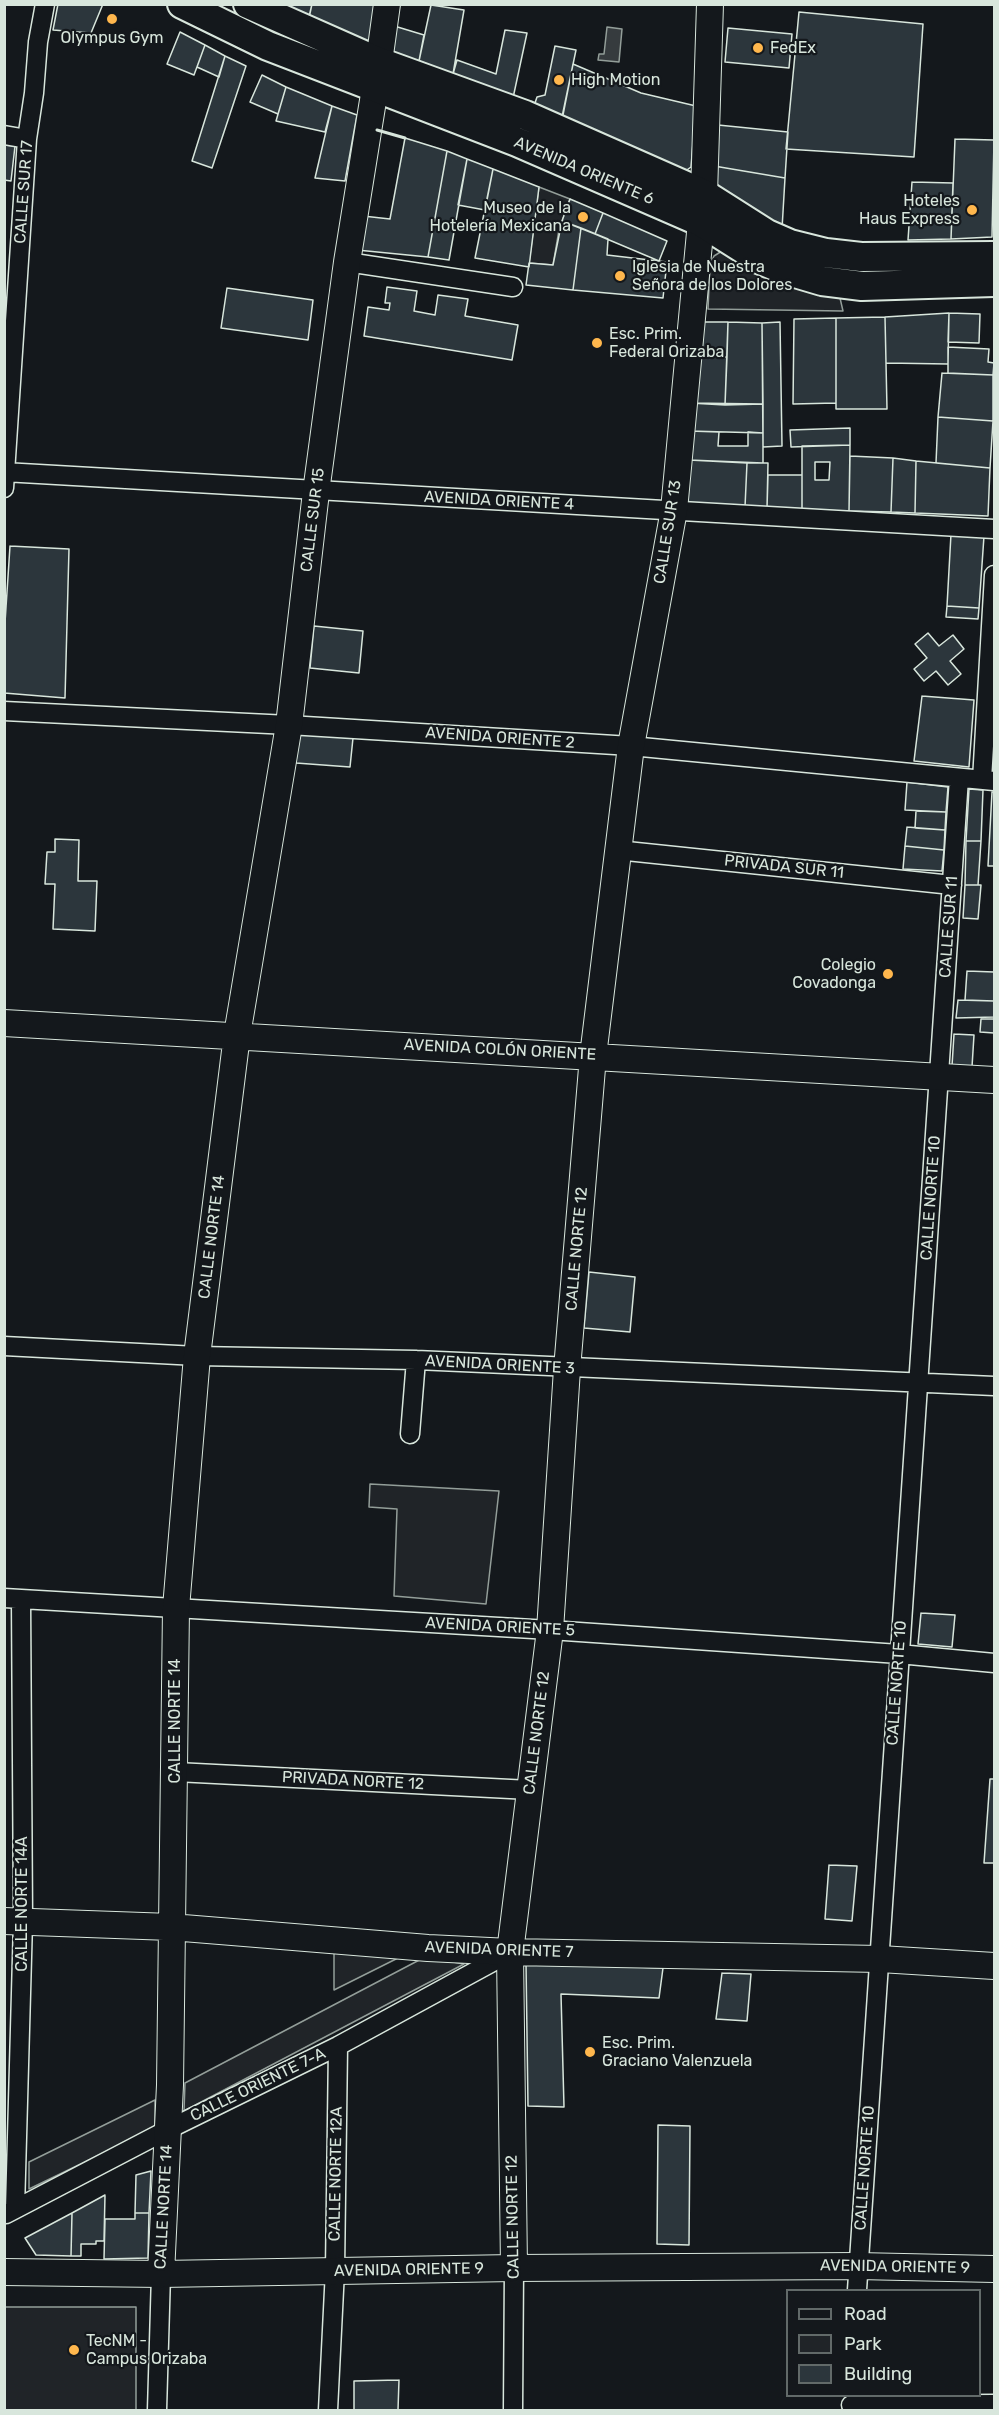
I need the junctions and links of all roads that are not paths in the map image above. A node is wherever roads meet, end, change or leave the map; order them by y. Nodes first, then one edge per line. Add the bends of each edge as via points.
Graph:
1 (45, 4) edge
2 (182, 4) edge
3 (248, 4) edge
4 (387, 4) edge
5 (710, 4) edge
6 (282, 12) edge
7 (377, 75) junction
8 (4, 135) edge
9 (27, 139) junction
10 (702, 208) junction
11 (994, 256) edge
12 (347, 262) junction
13 (994, 282) edge
14 (513, 287) dead end
15 (5, 478) edge
16 (316, 492) junction
17 (674, 510) junction
18 (994, 530) edge
19 (994, 575) edge
20 (4, 711) edge
21 (289, 724) junction
22 (631, 746) junction
23 (959, 778) junction
24 (988, 781) edge
25 (617, 850) junction
26 (952, 885) junction
27 (4, 1023) edge
28 (237, 1035) junction
29 (593, 1056) junction
30 (939, 1076) junction
31 (994, 1080) edge
32 (4, 1346) edge
33 (197, 1356) junction
34 (416, 1360) junction
35 (567, 1369) junction
36 (919, 1383) junction
37 (994, 1386) edge
38 (410, 1434) dead end
39 (13, 1598) edge
40 (176, 1608) junction
41 (550, 1630) junction
42 (899, 1654) junction
43 (994, 1664) edge
44 (176, 1772) junction
45 (530, 1790) junction
46 (14, 1921) edge
47 (171, 1927) junction
48 (510, 1952) junction
49 (880, 1959) junction
50 (994, 1966) edge
51 (338, 2046) junction
52 (167, 2130) junction
53 (10, 2212) edge
54 (514, 2268) junction
55 (994, 2269) edge
56 (335, 2270) junction
57 (4, 2272) edge
58 (161, 2274) junction
59 (858, 2278) edge
60 (851, 2404) edge
61 (994, 2404) edge
62 (157, 2410) edge
63 (328, 2410) edge
64 (513, 2410) edge

1 - 9 street, CALLE SUR 17
2 - 7 main road, AVENIDA ORIENTE 6 via 268,46
3 - 6 main road, AVENIDA ORIENTE 6
4 - 7 street, CALLE SUR 15
5 - 10 street, CALLE SUR 13
6 - 7 main road, AVENIDA ORIENTE 6
7 - 10 main road, AVENIDA ORIENTE 6 via 525,115
7 - 12 street, CALLE SUR 15
8 - 9 street
9 - 15 street, CALLE SUR 17
10 - 11 main road, AVENIDA ORIENTE 6 via 808,249 861,257
10 - 13 main road, AVENIDA ORIENTE 6 via 761,260 822,280 862,286
10 - 17 street, CALLE SUR 13
12 - 14 street
12 - 16 street, CALLE SUR 15
15 - 16 street, AVENIDA ORIENTE 4
16 - 17 street, AVENIDA ORIENTE 4
16 - 21 street, CALLE SUR 15
17 - 18 street, AVENIDA ORIENTE 4
17 - 22 street, CALLE SUR 13
19 - 24 street
20 - 21 street, AVENIDA ORIENTE 2
21 - 22 street, AVENIDA ORIENTE 2
21 - 28 street, CALLE SUR 15
22 - 23 street, AVENIDA ORIENTE 2
22 - 25 street, CALLE SUR 13
23 - 24 street, AVENIDA ORIENTE 2
23 - 26 street, CALLE SUR 11
25 - 26 street, PRIVADA SUR 11
25 - 29 street, CALLE SUR 13
26 - 30 street, CALLE SUR 11
27 - 28 street, AVENIDA COLÓN ORIENTE
28 - 29 street, AVENIDA COLÓN ORIENTE
28 - 33 street, CALLE NORTE 14
29 - 30 street, AVENIDA COLÓN ORIENTE
29 - 35 street, CALLE NORTE 12
30 - 31 street, AVENIDA COLÓN ORIENTE
30 - 36 street, CALLE NORTE 10
32 - 33 street, AVENIDA ORIENTE 3
33 - 34 street, AVENIDA ORIENTE 3
33 - 40 street, CALLE NORTE 14
34 - 35 street, AVENIDA ORIENTE 3
34 - 38 street
35 - 36 street, AVENIDA ORIENTE 3
35 - 41 street, CALLE NORTE 12
36 - 37 street, AVENIDA ORIENTE 3
36 - 42 street, CALLE NORTE 10
39 - 40 street, AVENIDA ORIENTE 5
39 - 46 street, CALLE NORTE 14A
40 - 41 street, AVENIDA ORIENTE 5
40 - 44 street, CALLE NORTE 14
41 - 42 street, AVENIDA ORIENTE 5
41 - 45 street, CALLE NORTE 12
42 - 43 street, AVENIDA ORIENTE 5
42 - 49 street, CALLE NORTE 10
44 - 45 street, PRIVADA NORTE 12
44 - 47 street, CALLE NORTE 14
45 - 48 street, CALLE NORTE 12
46 - 47 street, AVENIDA ORIENTE 7
46 - 53 street, CALLE NORTE 14A
47 - 48 street, AVENIDA ORIENTE 7
47 - 52 street, CALLE NORTE 14
48 - 49 street, AVENIDA ORIENTE 7
48 - 51 street, CALLE ORIENTE 7-A
48 - 54 street, CALLE NORTE 12
49 - 50 street, AVENIDA ORIENTE 7
49 - 59 street, CALLE NORTE 10
51 - 52 street, CALLE ORIENTE 7-A
51 - 56 street, CALLE NORTE 12A
52 - 53 street, CALLE ORIENTE 7-A
52 - 58 street, CALLE NORTE 14
54 - 56 street, AVENIDA ORIENTE 9
54 - 59 street, AVENIDA ORIENTE 9
54 - 64 street, CALLE NORTE 12
55 - 59 street, AVENIDA ORIENTE 9
56 - 58 street, AVENIDA ORIENTE 9
56 - 63 street, CALLE NORTE 12A
57 - 58 street, AVENIDA ORIENTE 9
58 - 62 street, CALLE NORTE 14
60 - 61 street

